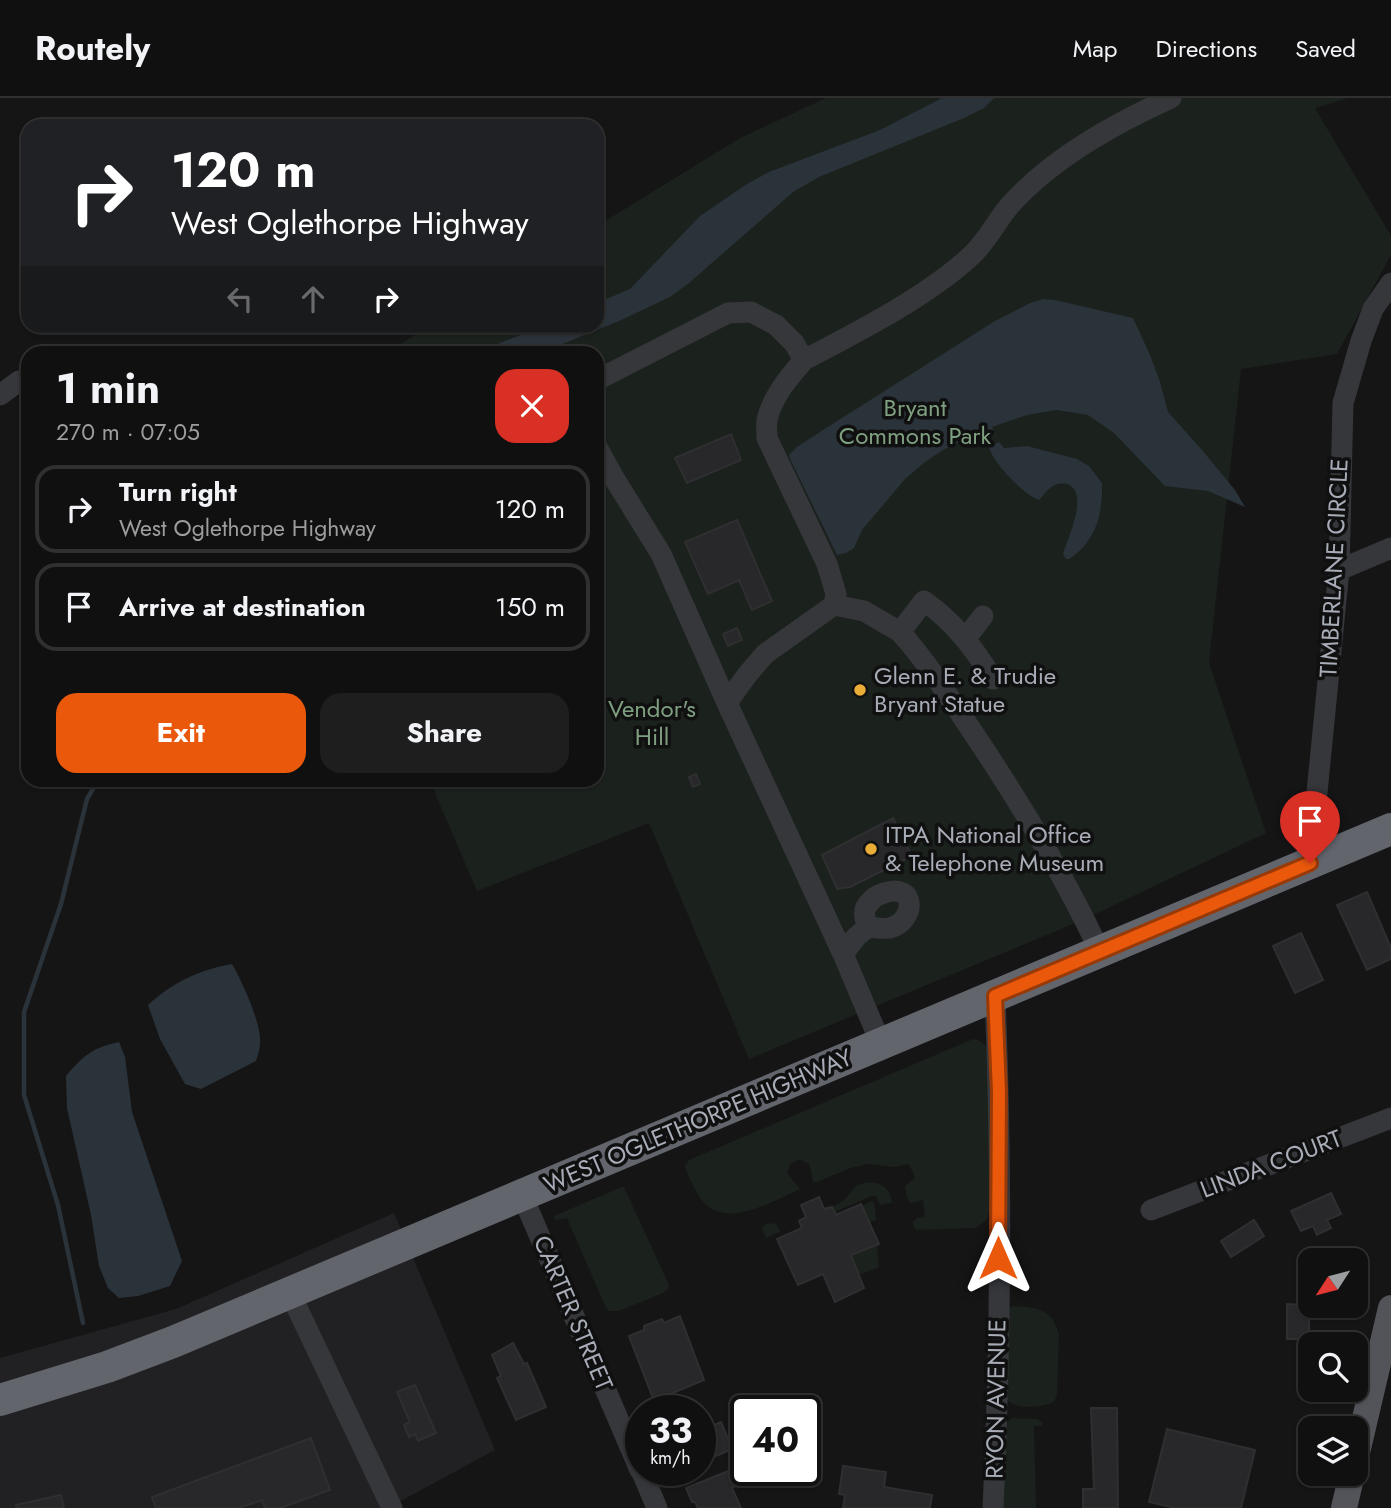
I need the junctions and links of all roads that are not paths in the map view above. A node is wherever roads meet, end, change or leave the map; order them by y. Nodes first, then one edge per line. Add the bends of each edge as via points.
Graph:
1 (1171, 98) edge
2 (1391, 283) edge
3 (804, 360) junction
4 (604, 376) edge
5 (19, 381) dead end
6 (0, 395) edge
7 (604, 460) edge
8 (1391, 548) edge
9 (1339, 570) junction
10 (834, 605) junction
11 (984, 616) dead end
12 (900, 632) junction
13 (966, 638) junction
14 (993, 679) dead end
15 (727, 703) junction
16 (1391, 829) edge
17 (1310, 863) junction
18 (868, 927) dead end
19 (1100, 952) junction
20 (843, 954) junction
21 (995, 996) junction
22 (881, 1044) junction
23 (1391, 1118) edge
24 (522, 1195) junction
25 (1151, 1210) dead end
26 (290, 1293) junction
27 (1391, 1308) edge
28 (0, 1400) edge
29 (1366, 1416) edge
30 (625, 1433) edge
31 (648, 1486) edge
32 (1349, 1486) edge
33 (392, 1508) edge
34 (657, 1508) edge
35 (993, 1508) edge
36 (1344, 1508) edge

1 - 3 street via 1072,152 1047,171 1012,204 972,255 951,272
2 - 9 street, TIMBERLANE CIRCLE via 1373,309 1343,402
3 - 4 street via 776,325 751,312 728,313
3 - 10 street via 782,385 768,419 767,438 827,564
5 - 6 street
7 - 15 street via 661,554
8 - 9 street
9 - 17 street, TIMBERLANE CIRCLE
10 - 12 street via 864,611
10 - 15 street via 765,654
11 - 13 street
12 - 13 street via 924,601
12 - 19 street via 1018,801
13 - 14 street
15 - 20 street
16 - 17 highway, WEST OGLETHORPE HIGHWAY
17 - 19 highway, WEST OGLETHORPE HIGHWAY
18 - 20 street
19 - 21 highway, WEST OGLETHORPE HIGHWAY
20 - 22 street
21 - 22 highway, WEST OGLETHORPE HIGHWAY
21 - 35 street, RYON AVENUE via 998,1401
22 - 24 highway, WEST OGLETHORPE HIGHWAY
23 - 25 street, LINDA COURT
24 - 26 highway, WEST OGLETHORPE HIGHWAY
24 - 30 street, CARTER STREET
26 - 28 highway, WEST OGLETHORPE HIGHWAY via 107,1367
26 - 33 street
27 - 29 main road
31 - 34 street, CARTER STREET
32 - 36 main road

